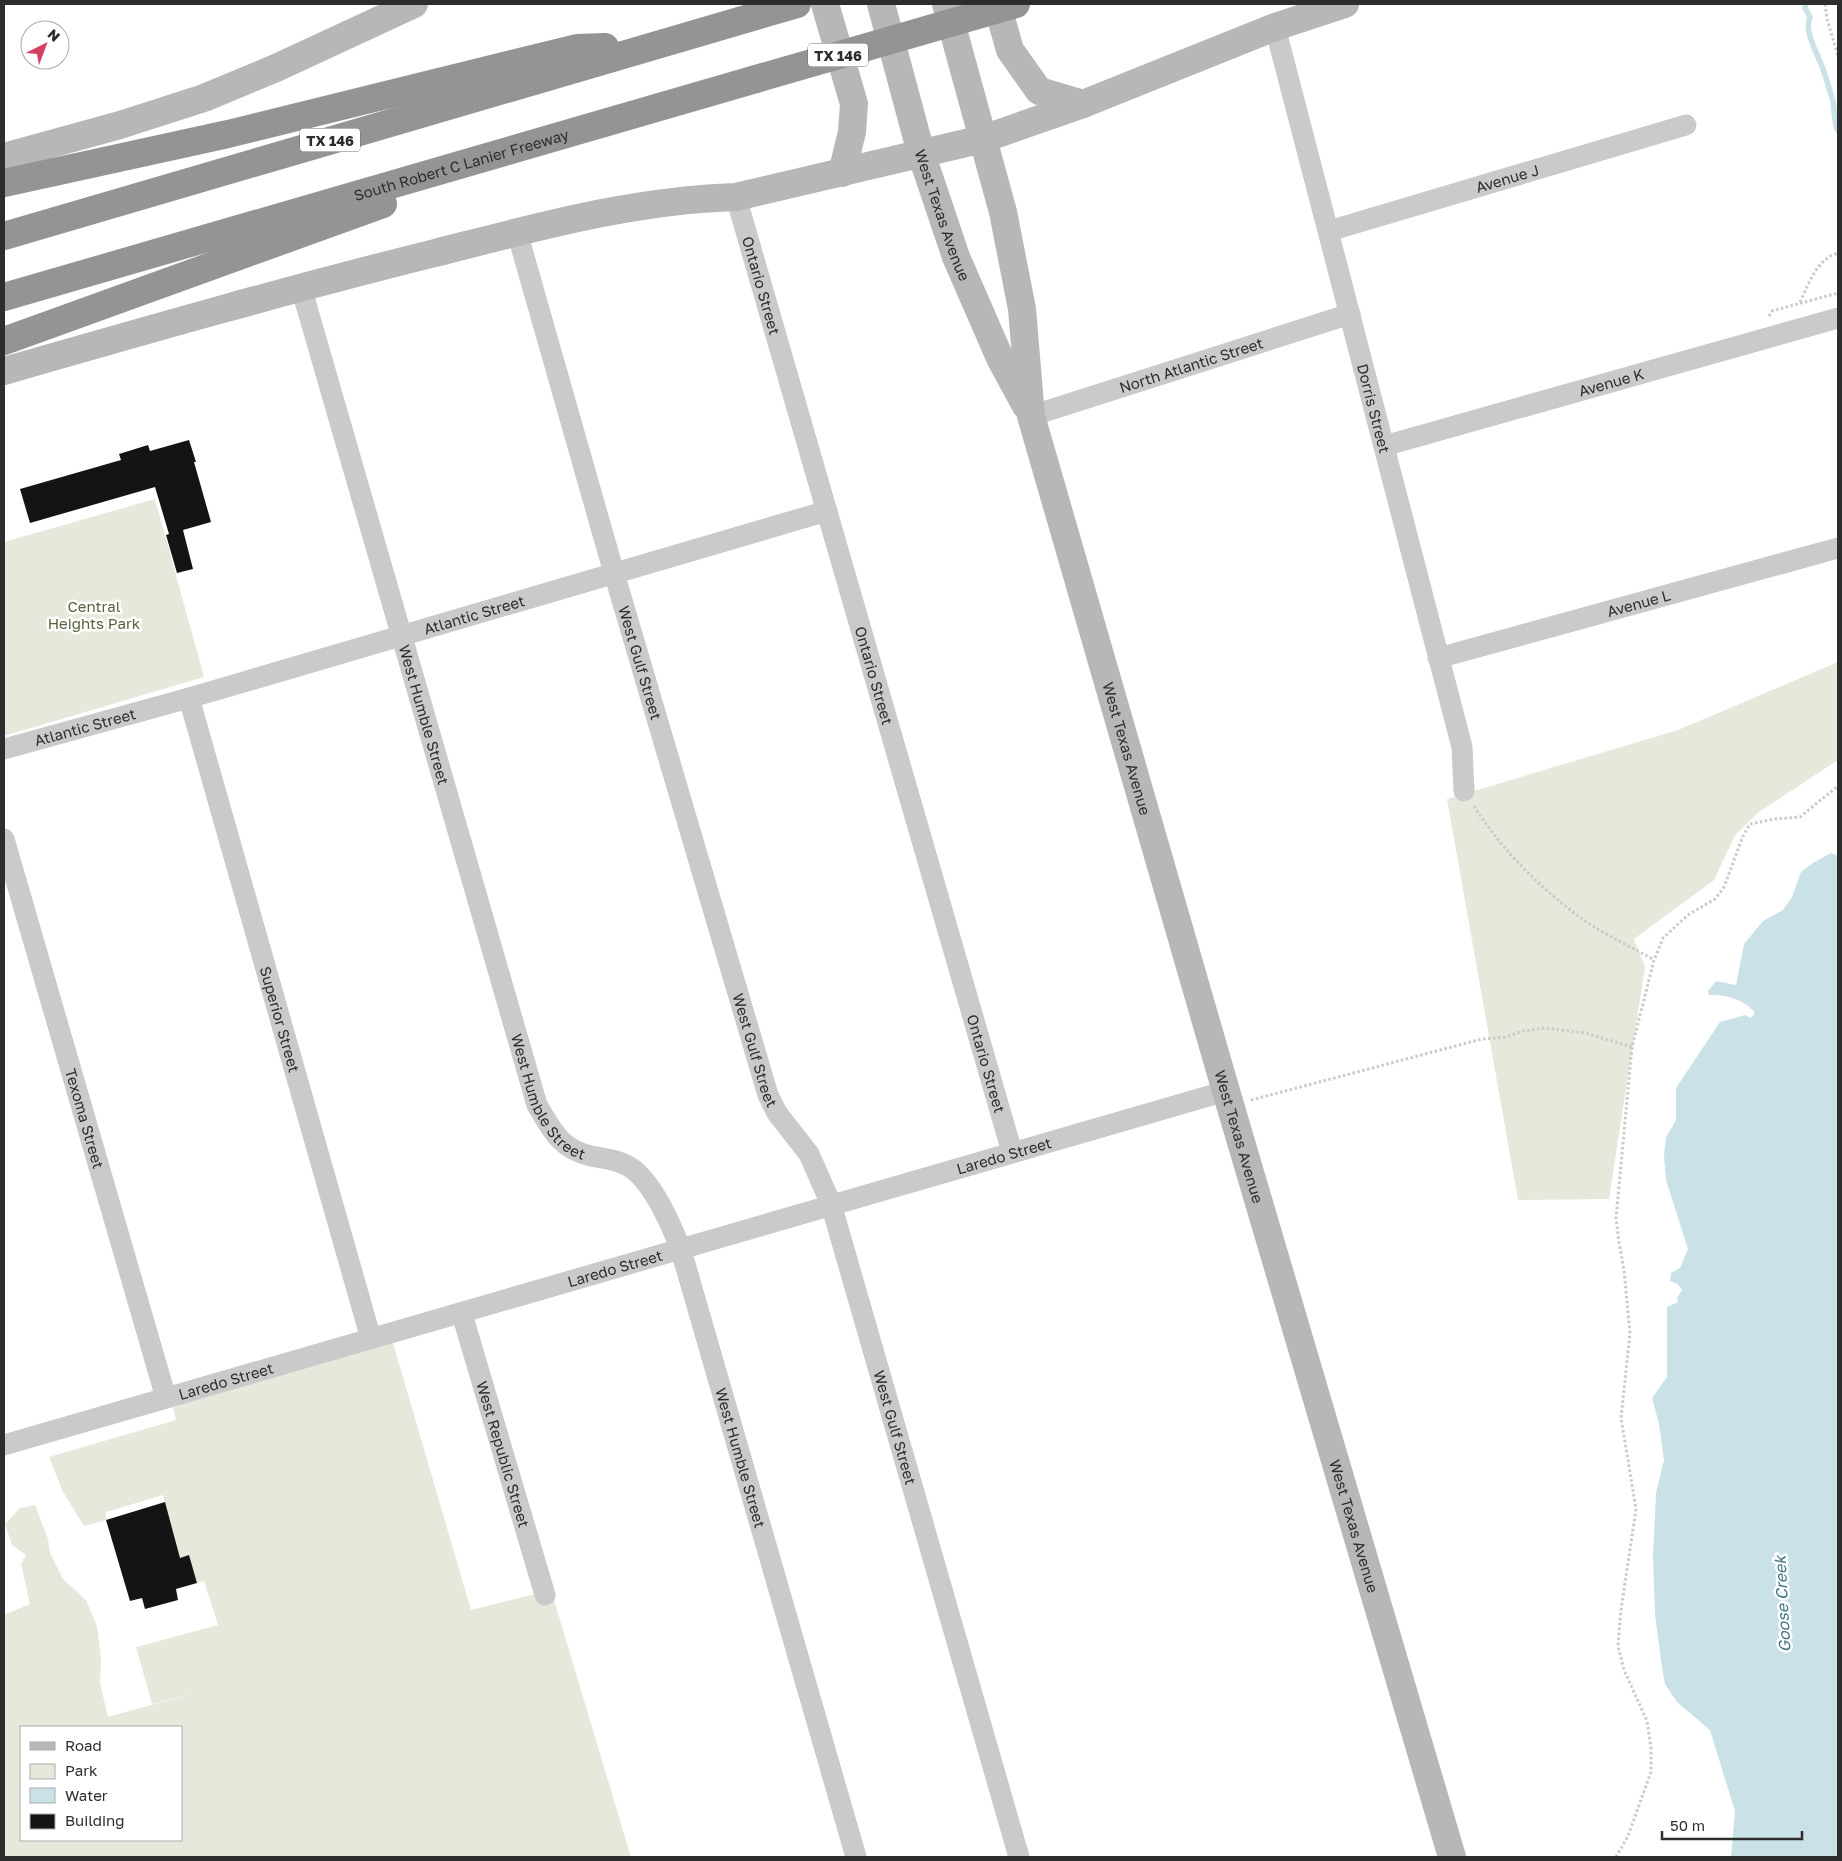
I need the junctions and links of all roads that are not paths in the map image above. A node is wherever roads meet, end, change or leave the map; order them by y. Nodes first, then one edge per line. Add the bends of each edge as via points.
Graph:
1 (414, 4) edge
2 (797, 4) edge
3 (824, 4) edge
4 (880, 4) edge
5 (946, 4) edge
6 (997, 4) edge
7 (1016, 4) edge
8 (1345, 4) edge
9 (1275, 27) junction
10 (656, 45) junction
11 (1084, 104) junction
12 (635, 113) junction
13 (1686, 125) dead end
14 (983, 139) junction
15 (921, 153) junction
16 (4, 157) edge
17 (842, 172) junction
18 (4, 183) edge
19 (736, 198) junction
20 (517, 232) junction
21 (1329, 232) junction
22 (4, 236) edge
23 (301, 287) junction
24 (4, 298) edge
25 (1350, 314) junction
26 (1838, 318) edge
27 (4, 341) edge
28 (4, 371) edge
29 (1032, 416) junction
30 (1384, 446) junction
31 (827, 511) junction
32 (1838, 548) edge
33 (614, 573) junction
34 (402, 634) junction
35 (1438, 658) junction
36 (189, 698) junction
37 (4, 750) edge
38 (1464, 791) road end
39 (4, 839) edge
40 (1228, 1098) junction
41 (1012, 1152) junction
42 (831, 1204) junction
43 (681, 1249) junction
44 (462, 1314) junction
45 (371, 1339) junction
46 (166, 1398) junction
47 (4, 1445) edge
48 (544, 1595) dead end
49 (856, 1857) edge
50 (1019, 1857) edge
51 (1452, 1857) edge

1 - 16 street via 204,98
2 - 10 highway, TX 146
3 - 17 street via 854,104 852,132
4 - 15 street, West Texas Avenue
5 - 14 street, West Texas Avenue
6 - 11 street via 1010,50 1039,91
7 - 12 highway, South Robert C Lanier Freeway / TX 146, bridge
8 - 9 street
9 - 11 street
9 - 21 street, Dorris Street
10 - 18 highway via 577,48 228,134
10 - 22 highway, TX 146
11 - 14 street
12 - 24 highway, South Robert C Lanier Freeway / TX 146
12 - 27 highway
13 - 21 street, Avenue J
14 - 15 street
14 - 29 street, West Texas Avenue via 1003,212 1022,310
15 - 17 street
15 - 29 street, West Texas Avenue via 956,257 1000,358
17 - 19 street
19 - 20 street via 697,198 622,208
19 - 31 street, Ontario Street
20 - 23 street
20 - 33 street, West Gulf Street
21 - 25 street, Dorris Street
23 - 28 street
23 - 34 street, West Humble Street
25 - 29 street, North Atlantic Street
25 - 30 street, Dorris Street
26 - 30 street, Avenue K
29 - 40 street, West Texas Avenue
30 - 35 street, Dorris Street
31 - 33 street, Atlantic Street
31 - 41 street, Ontario Street
32 - 35 street, Avenue L
33 - 34 street, Atlantic Street
33 - 42 street, West Gulf Street via 768,1094 809,1154
34 - 36 street, Atlantic Street
34 - 43 street, West Humble Street via 537,1105 561,1143 585,1155 625,1164 642,1178 671,1223
35 - 38 street, Dorris Street via 1462,747
36 - 37 street, Atlantic Street
36 - 45 street, Superior Street
39 - 46 street, Texoma Street
40 - 41 street, Laredo Street
40 - 51 street, West Texas Avenue
41 - 42 street, Laredo Street
42 - 43 street, Laredo Street
42 - 50 street, West Gulf Street
43 - 44 street, Laredo Street
43 - 49 street, West Humble Street
44 - 45 street, Laredo Street
44 - 48 street, West Republic Street
45 - 46 street, Laredo Street
46 - 47 street, Laredo Street

